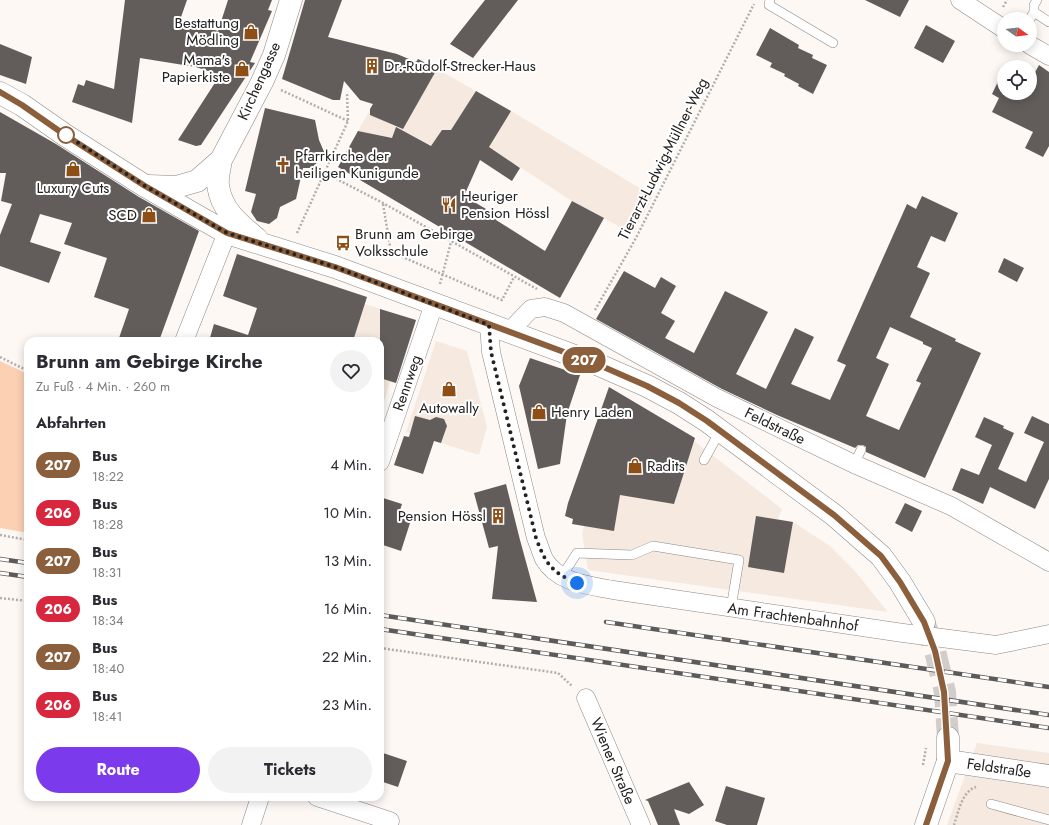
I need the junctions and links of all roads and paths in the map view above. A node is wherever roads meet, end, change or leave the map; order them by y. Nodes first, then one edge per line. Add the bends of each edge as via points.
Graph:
1 (291, 0) edge
2 (756, 0) edge
3 (770, 0) edge
4 (960, 0) edge
5 (1037, 0) edge
6 (1033, 12) edge
7 (1037, 18) edge
8 (1049, 22) edge
9 (997, 24) edge
10 (834, 43) dead end
11 (1037, 49) edge
12 (1049, 56) edge
13 (262, 82) junction
14 (0, 92) edge
15 (347, 93) dead end
16 (348, 121) junction
17 (221, 160) junction
18 (325, 173) junction
19 (145, 186) junction
20 (383, 204) junction
21 (230, 225) junction
22 (451, 242) junction
23 (288, 253) junction
24 (443, 275) junction
25 (514, 277) junction
26 (541, 292) dead end
27 (434, 304) junction
28 (489, 325) junction
29 (586, 326) junction
30 (509, 332) junction
31 (186, 337) edge
32 (0, 357) edge
33 (24, 369) edge
34 (720, 431) junction
35 (384, 450) edge
36 (704, 460) dead end
37 (0, 535) edge
38 (24, 539) edge
39 (1049, 562) edge
40 (562, 576) junction
41 (0, 598) edge
42 (24, 601) edge
43 (732, 608) junction
44 (924, 622) tunnel mouth
45 (1049, 634) edge
46 (384, 649) edge
47 (586, 698) joint
48 (948, 738) tunnel mouth
49 (948, 761) junction
50 (1049, 776) edge
51 (259, 801) edge
52 (328, 801) edge
53 (991, 804) dead end
54 (1049, 820) edge
55 (389, 823) edge
56 (251, 825) edge
57 (641, 825) edge
58 (926, 825) edge

1 - 13 main road, Kirchengasse via 274,55
2 - 29 path, Tierarzt-Ludwig-Müllner-Weg via 636,238
3 - 10 lane via 769,4
4 - 9 street
5 - 6 lane
7 - 8 lane
11 - 12 street
13 - 16 path
13 - 17 main road, Kirchengasse
14 - 19 main road
15 - 16 path
16 - 18 path
17 - 19 main road, Kirchengasse via 197,181 176,187
17 - 21 main road, Kirchengasse via 218,184
18 - 20 path
18 - 23 path
19 - 21 main road
20 - 22 path
20 - 24 path via 391,252
21 - 23 main road, Kirchengasse via 264,245
21 - 31 street
22 - 24 path
22 - 25 path
23 - 27 main road via 335,267
24 - 25 path via 502,300
24 - 27 path
25 - 26 path
27 - 28 main road
27 - 35 street, Rennweg
28 - 30 main road
28 - 40 street, Am Frachtenbahnhof via 491,352 536,538 544,560
29 - 30 street, Feldstraße via 564,313 545,307 531,309
29 - 39 street, Feldstraße via 717,398 858,457
30 - 34 main road via 599,365 647,386 679,403
32 - 33 path
34 - 36 lane
34 - 44 main road via 834,515 881,556
37 - 38 path
40 - 43 street, Am Frachtenbahnhof via 577,583 612,590
40 - 43 lane via 577,553 632,555 653,546 739,560
41 - 42 path
43 - 45 street, Am Frachtenbahnhof via 996,645
46 - 47 path via 558,673
47 - 57 street, Wiener Straße
48 - 49 main road
49 - 50 main road, Feldstraße
49 - 58 main road
51 - 56 street
52 - 55 street
53 - 54 lane

